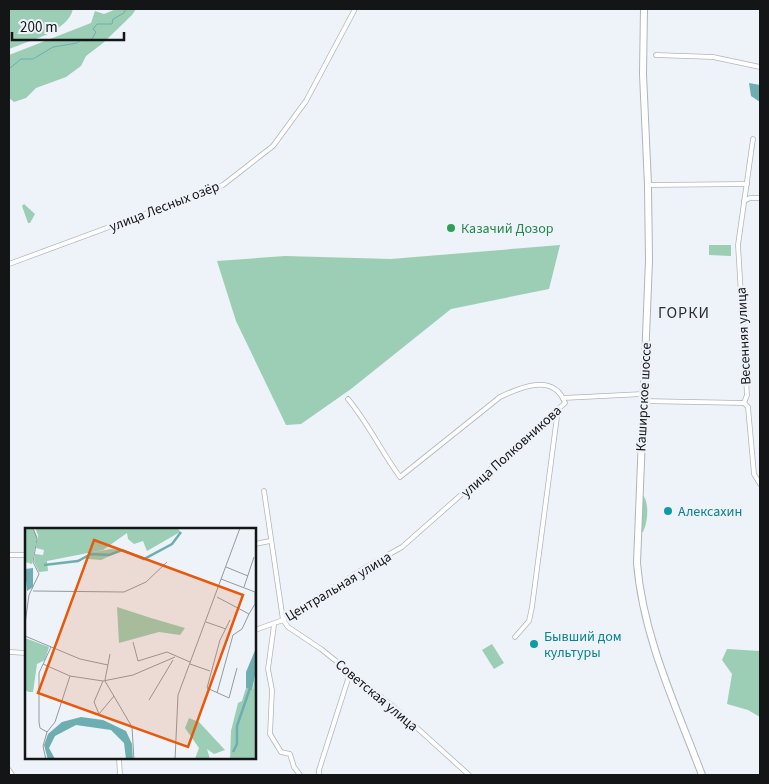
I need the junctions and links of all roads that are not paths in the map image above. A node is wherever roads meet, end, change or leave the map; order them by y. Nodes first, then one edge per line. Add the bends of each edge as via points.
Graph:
1 (355, 9) edge
2 (644, 9) edge
3 (656, 55) dead end
4 (760, 66) edge
5 (753, 139) dead end
6 (747, 184) junction
7 (648, 185) junction
8 (760, 198) edge
9 (744, 201) junction
10 (9, 264) edge
11 (563, 398) junction
12 (643, 398) junction
13 (348, 399) dead end
14 (744, 403) junction
15 (558, 409) junction
16 (760, 484) edge
17 (264, 491) dead end
18 (417, 535) joint
19 (270, 542) junction
20 (256, 544) edge
21 (9, 555) edge
22 (25, 556) edge
23 (283, 620) junction
24 (274, 625) junction
25 (256, 630) edge
26 (515, 637) dead end
27 (9, 652) edge
28 (25, 653) edge
29 (350, 673) junction
30 (120, 759) edge
31 (9, 770) edge
32 (12, 775) edge
33 (120, 775) edge
34 (300, 775) edge
35 (320, 775) edge
36 (470, 775) edge
37 (702, 775) edge

1 - 10 street, улица Лесных озёр via 306,101 273,146 223,185
2 - 7 main road, Каширское шоссе via 644,123
3 - 4 street via 713,57
5 - 6 street, Весенняя улица
6 - 7 street
6 - 9 street, Весенняя улица
7 - 12 main road, Каширское шоссе via 649,278
8 - 9 street
9 - 14 street, Весенняя улица via 738,245 742,354 747,395
11 - 12 street
11 - 13 street, улица Полковникова via 547,384 517,389 500,397 400,477 386,459 370,427
11 - 15 street, улица Полковникова via 565,403
12 - 14 street
12 - 37 main road, Каширское шоссе via 637,541 639,584 653,646
14 - 16 street, Весенняя улица via 748,406 754,474
15 - 18 street, улица Полковникова
15 - 26 street via 532,607 529,621
17 - 19 street
18 - 23 street, Центральная улица
19 - 20 street
19 - 23 street
21 - 22 street
23 - 24 street, Центральная улица
23 - 29 street, Советская улица
24 - 25 street, Центральная улица
24 - 34 street via 268,669 272,690 270,734 281,752 290,754
27 - 28 street
29 - 35 street
29 - 36 street, Советская улица via 396,708
30 - 33 street
31 - 32 street

